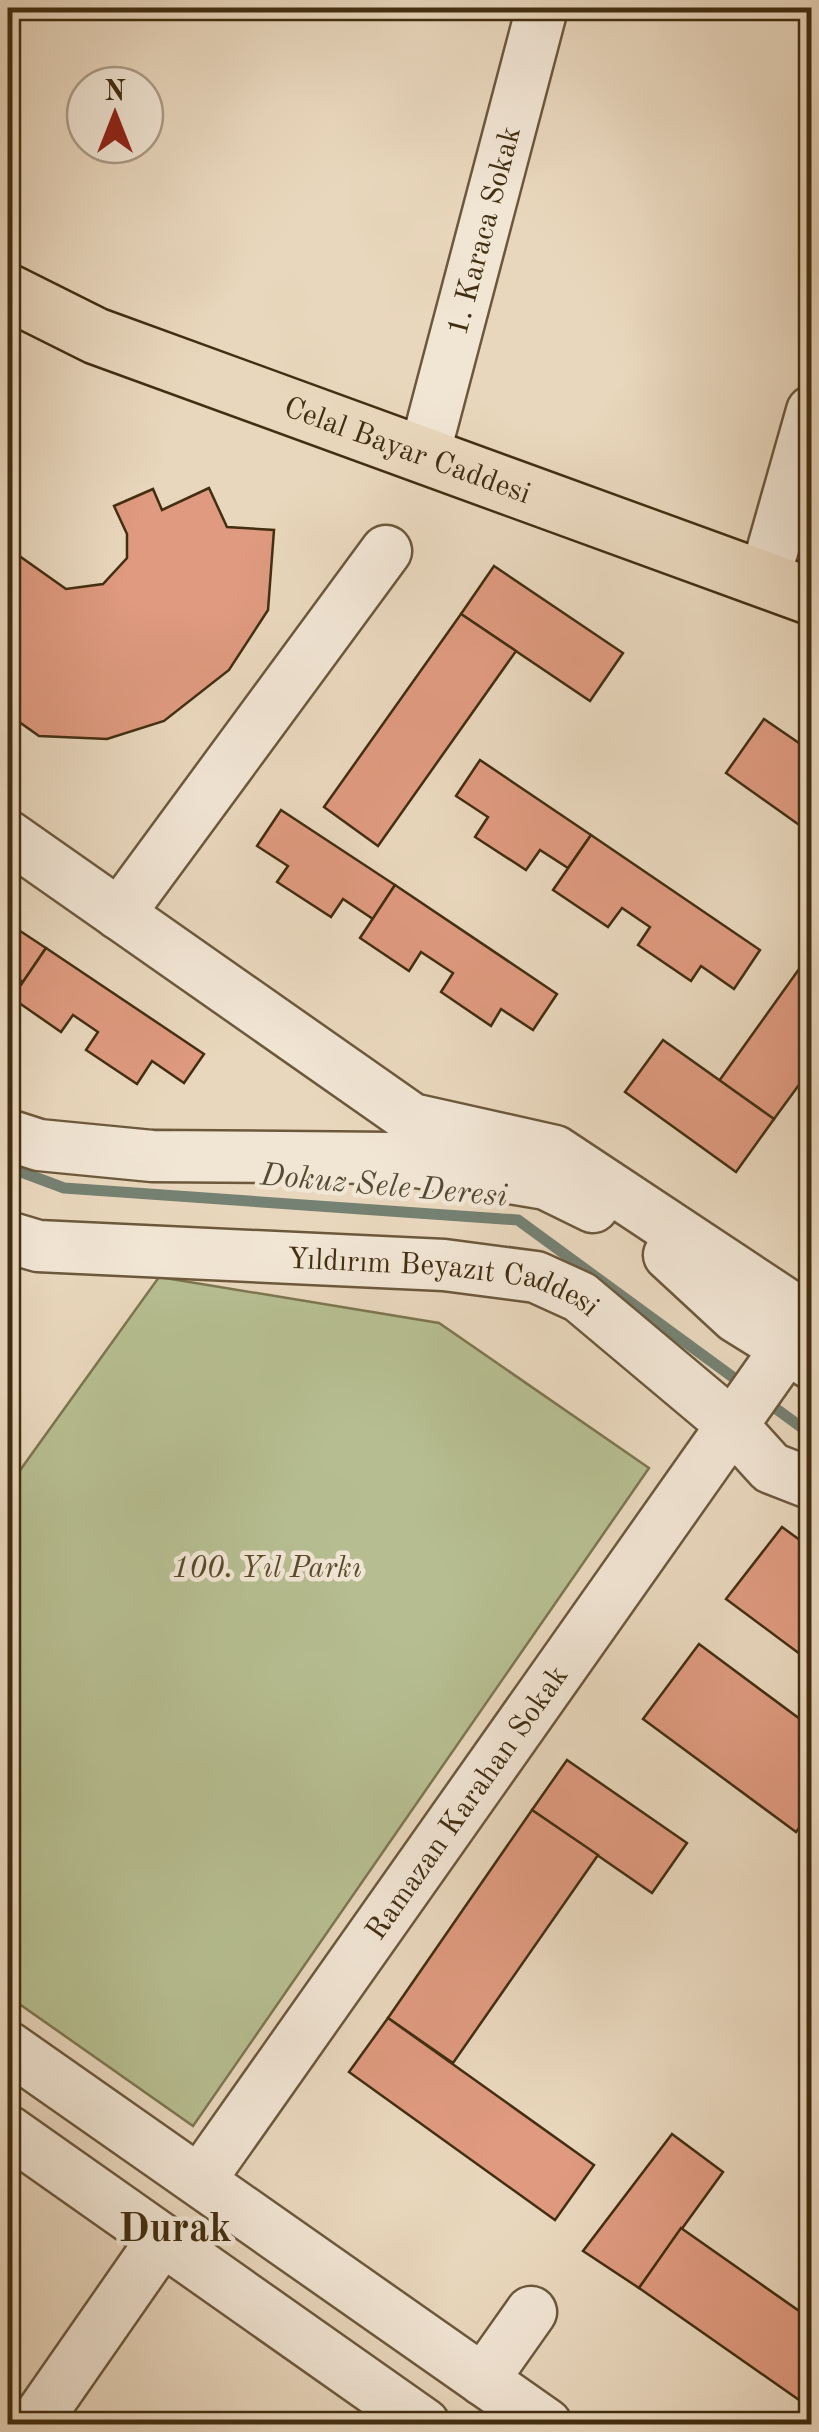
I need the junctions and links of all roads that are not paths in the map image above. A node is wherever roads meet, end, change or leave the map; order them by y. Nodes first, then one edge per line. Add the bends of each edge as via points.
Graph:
1 (542, 8) edge
2 (8, 292) edge
3 (812, 411) edge
4 (424, 455) junction
5 (386, 550) dead end
6 (788, 588) edge
7 (8, 836) edge
8 (119, 914) junction
9 (8, 1134) edge
10 (8, 1237) edge
11 (805, 1335) edge
12 (730, 1423) junction
13 (812, 1484) edge
14 (8, 2047) edge
15 (8, 2132) edge
16 (200, 2180) junction
17 (162, 2240) junction
18 (531, 2312) dead end
19 (483, 2380) junction
20 (34, 2424) edge
21 (424, 2424) edge
22 (546, 2424) edge

1 - 4 street, 1. Karaca Sokak
2 - 4 main road, Celal Bayar Caddesi via 96,336
3 - 6 street
4 - 6 main road, Celal Bayar Caddesi
5 - 8 street
7 - 8 street
8 - 11 street via 412,1120 555,1151
9 - 11 street via 39,1145 152,1156 394,1158 546,1184 656,1247 736,1317
10 - 12 street, Yıldırım Beyazıt Caddesi via 38,1246 444,1265 536,1277 580,1298
11 - 12 street, Ramazan Karahan Sokak
12 - 13 street, Yıldırım Beyazıt Caddesi via 772,1468
12 - 16 street, Ramazan Karahan Sokak
14 - 16 street
15 - 17 street
16 - 17 street via 218,2208 212,2230 183,2247
16 - 19 street
17 - 20 street
17 - 21 street
18 - 19 street
19 - 22 street

